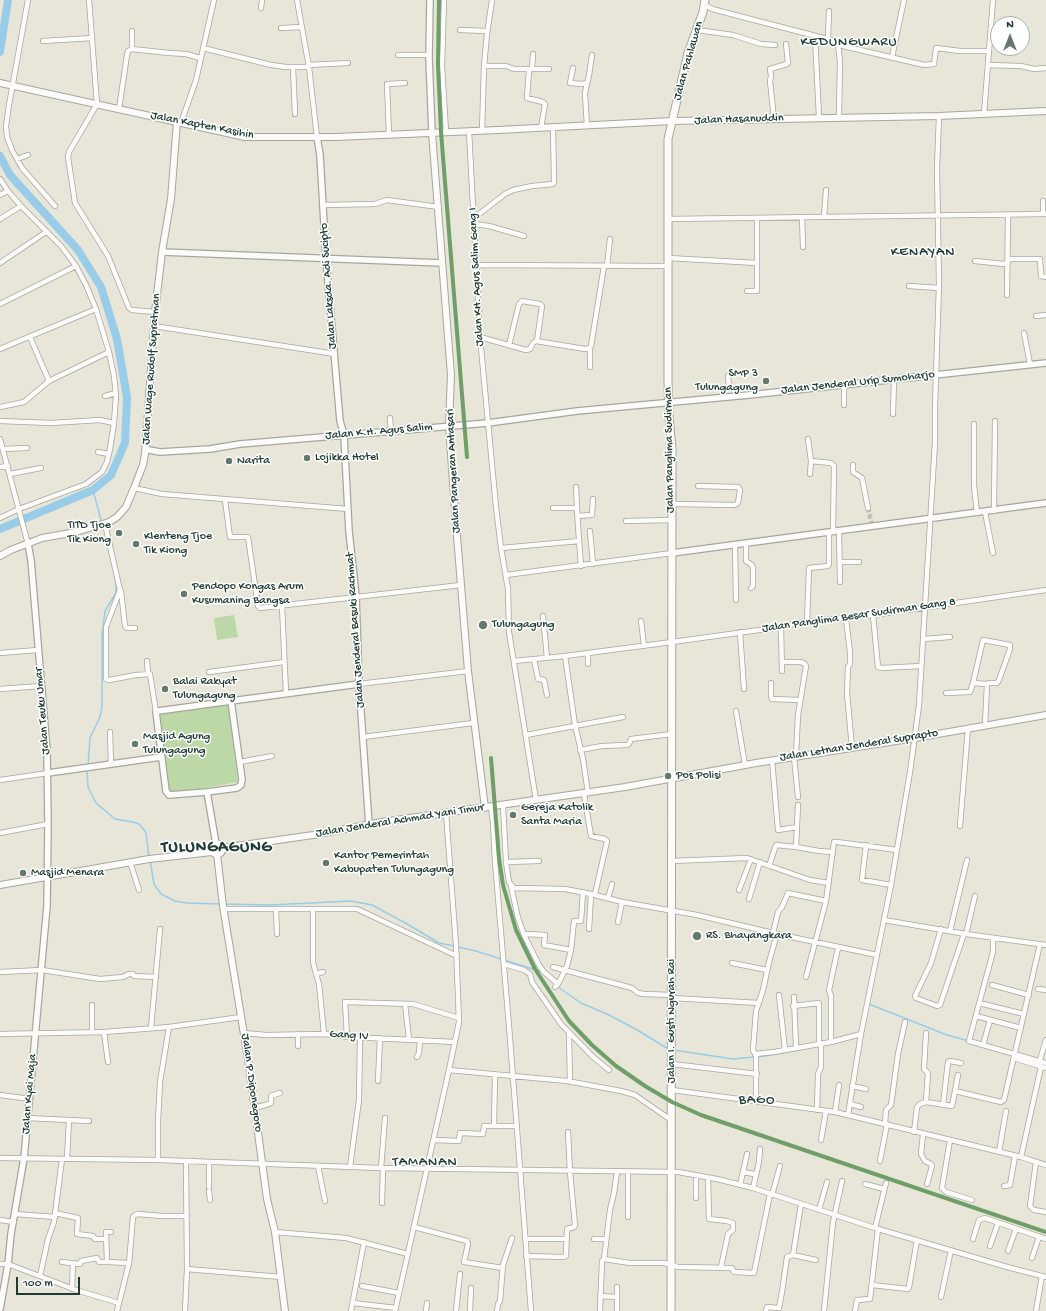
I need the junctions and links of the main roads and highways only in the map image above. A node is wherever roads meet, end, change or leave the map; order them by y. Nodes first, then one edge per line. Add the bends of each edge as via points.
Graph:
1 (704, 6) edge
2 (0, 83) edge
3 (1046, 111) edge
4 (672, 121) junction
5 (179, 122) junction
6 (432, 133) junction
7 (0, 556) edge
8 (1046, 715) edge
9 (672, 779) junction
10 (488, 808) junction
11 (222, 848) junction
12 (215, 853) junction
13 (0, 886) edge
14 (285, 1311) edge
15 (671, 1311) edge

1 - 4 highway, Jalan Pahlawan via 688,53
2 - 5 main road, Jalan Kapten Kasihin
3 - 4 main road, Jalan Hasanuddin via 939,116
4 - 6 main road, Jalan Hasanuddin
4 - 9 highway, Jalan Panglima Sudirman via 668,139 669,402 672,448
5 - 6 main road, Jalan Kapten Kasihin via 245,137
5 - 7 main road, Jalan Wage Rudolf Supratman via 155,312 145,459 134,488 123,511 104,524 42,538
6 - 10 main road, Jalan Pangeran Antasari via 451,374 449,426 460,584 473,723
8 - 9 main road, Jalan Letnan Jenderal Suprapto
9 - 10 main road, Jalan Jenderal Achmad Yani Timur
9 - 15 highway, Jalan I. Gusti Ngurah Rai
10 - 11 main road, Jalan Jenderal Achmad Yani Timur
11 - 12 main road via 222,851
11 - 12 main road via 216,844 212,847
12 - 13 main road via 160,857
12 - 14 main road, Jalan P.Diponegoro via 267,1199 275,1232

